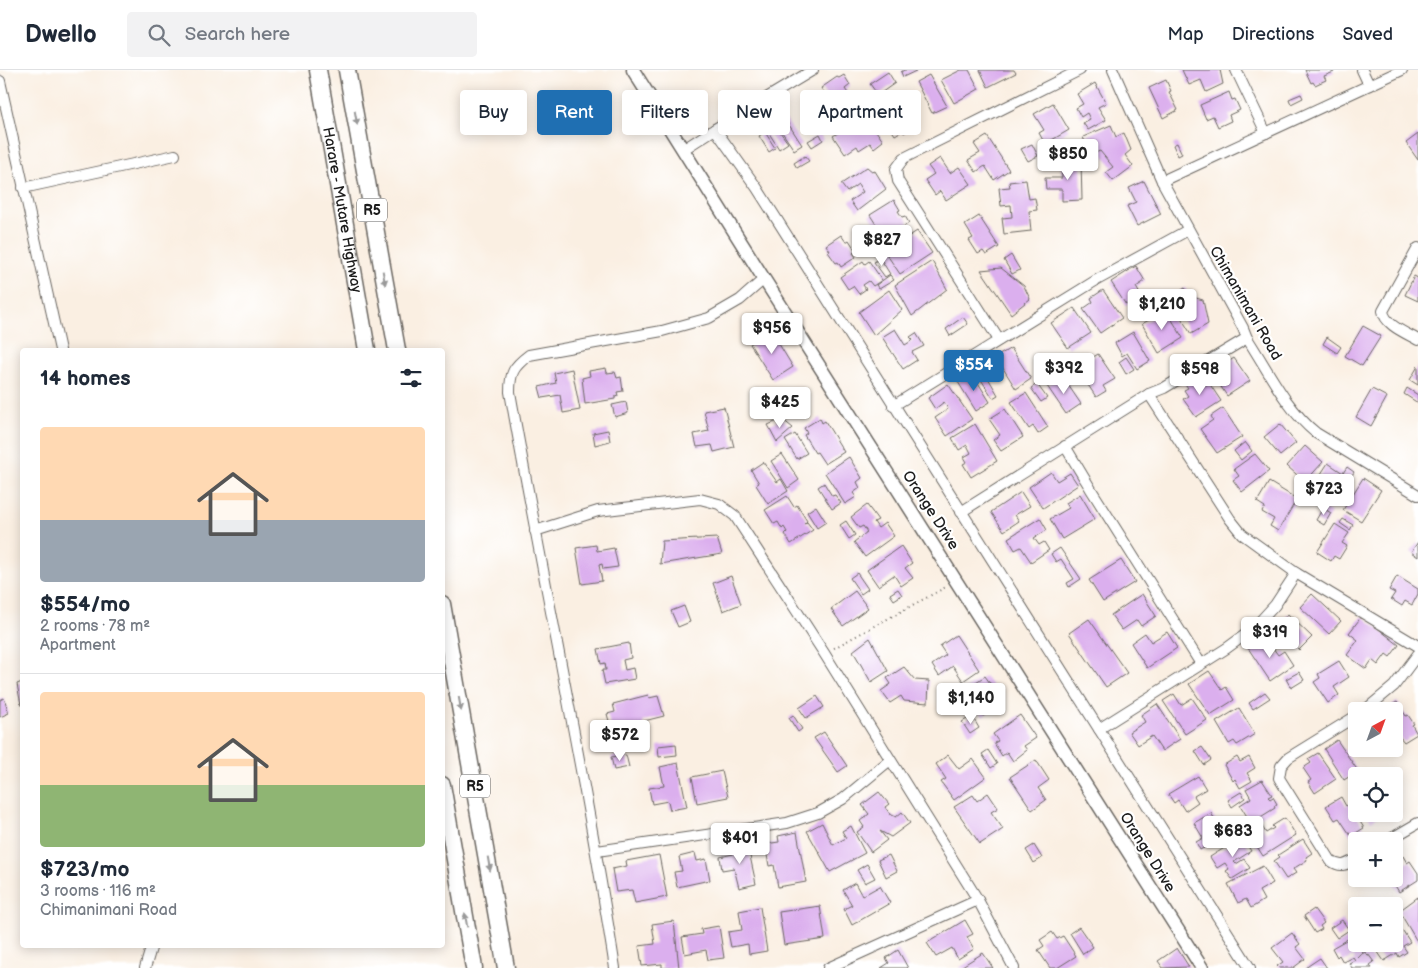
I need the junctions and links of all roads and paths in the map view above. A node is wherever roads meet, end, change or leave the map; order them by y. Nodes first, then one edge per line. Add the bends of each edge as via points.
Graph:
1 (318, 70) edge
2 (347, 70) edge
3 (633, 70) edge
4 (813, 70) edge
5 (1080, 70) edge
6 (1113, 70) edge
7 (1236, 70) edge
8 (1362, 70) edge
9 (1402, 70) edge
10 (0, 81) edge
11 (1369, 85) junction
12 (715, 129) junction
13 (1266, 133) junction
14 (684, 149) junction
15 (175, 155) dead end
16 (1162, 181) junction
17 (23, 188) junction
18 (1188, 230) junction
19 (1418, 248) edge
20 (764, 279) junction
21 (1247, 338) junction
22 (999, 340) junction
23 (1418, 340) edge
24 (60, 348) edge
25 (367, 348) edge
26 (397, 348) edge
27 (1149, 394) junction
28 (893, 406) junction
29 (1065, 446) junction
30 (1418, 495) edge
31 (961, 512) junction
32 (535, 531) junction
33 (1296, 573) junction
34 (957, 581) junction
35 (445, 621) edge
36 (1418, 646) edge
37 (824, 653) junction
38 (1418, 654) edge
39 (1201, 664) junction
40 (1375, 702) edge
41 (1348, 721) edge
42 (1099, 729) junction
43 (890, 760) junction
44 (445, 802) edge
45 (1418, 823) edge
46 (1402, 832) edge
47 (597, 851) junction
48 (1348, 864) edge
49 (978, 900) junction
50 (151, 948) edge
51 (145, 968) edge
52 (474, 968) edge
53 (506, 968) edge
54 (615, 968) edge
55 (828, 968) edge
56 (1014, 968) edge
57 (1202, 968) edge
58 (1250, 968) edge

1 - 25 highway, Harare - Mutare Highway / R5
2 -> 26 highway, Harare - Mutare Highway / R5
3 - 14 street, Orange Drive
4 - 12 street
5 - 22 street via 904,158 896,169 898,181
6 - 16 street, Chimanimani Road
7 - 13 street
8 - 11 street
9 - 11 street
10 - 17 street
11 - 13 street
12 - 14 street
12 - 28 street via 757,188
13 - 16 street
14 - 20 street, Orange Drive
15 - 17 street
16 - 18 street, Chimanimani Road
17 - 24 street
18 - 21 street, Chimanimani Road
18 - 22 street via 1095,280
19 - 23 street via 1383,311 1389,322
20 - 32 street via 740,300 709,318 662,331 529,355 518,363 510,376 510,392
20 - 34 street, Orange Drive
21 - 27 street
21 - 30 street, Chimanimani Road via 1303,422 1316,434
22 - 28 street
27 - 29 street
27 - 33 street via 1242,534
28 - 31 street
29 - 31 street
29 - 39 street
31 - 42 street
32 - 37 street via 598,511 700,499 719,504 735,516
32 - 47 street
33 - 36 street
33 - 39 street via 1275,605 1253,629
34 - 37 path
34 - 57 street, Orange Drive
35 -> 53 highway, R5
37 - 43 street
38 - 40 street via 1394,686
39 - 42 street
41 - 48 street via 1288,758 1281,766 1279,778 1330,861 1339,866
42 - 58 street
43 - 47 street via 843,799 818,813 787,823
43 - 49 street
52 -> 44 highway, R5
45 - 46 street
47 - 54 street
49 - 55 street
49 - 56 street
50 - 51 street

